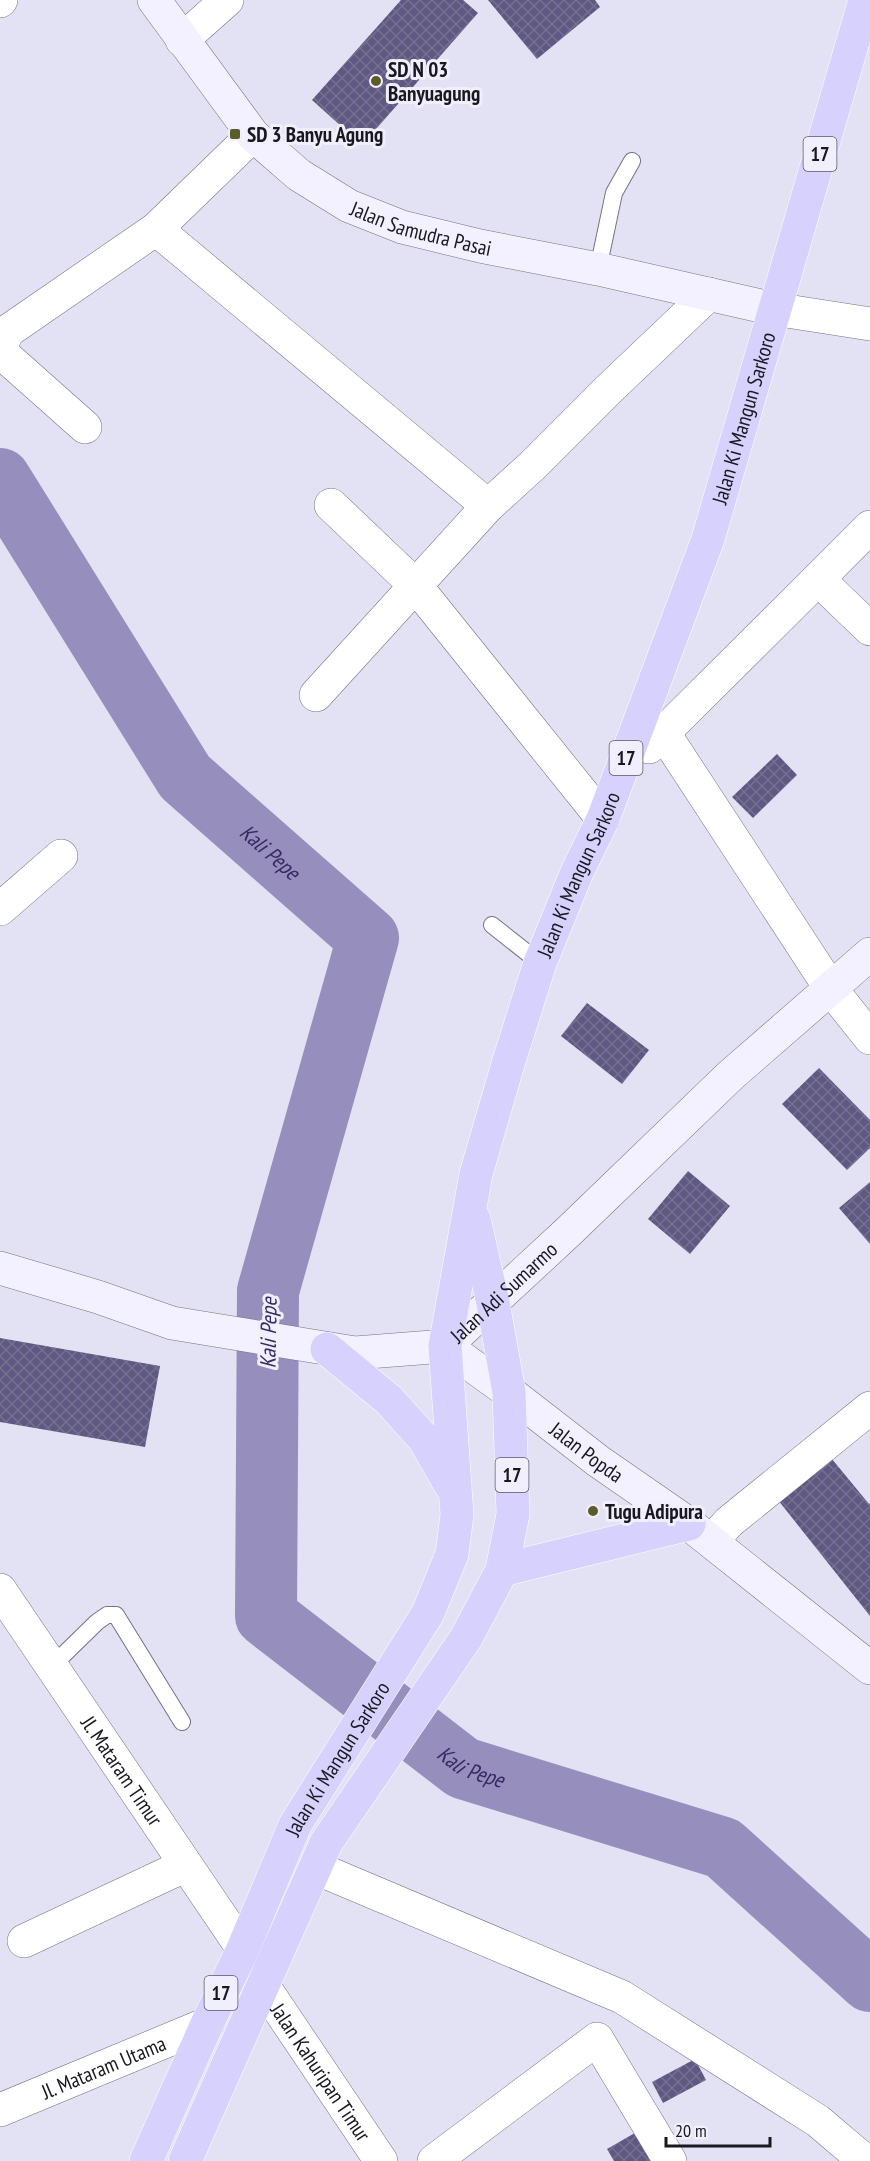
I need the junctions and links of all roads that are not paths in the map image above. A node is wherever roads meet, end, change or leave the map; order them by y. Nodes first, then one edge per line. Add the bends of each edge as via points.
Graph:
1 (154, 0) edge
2 (227, 0) edge
3 (865, 0) edge
4 (182, 40) junction
5 (253, 135) junction
6 (632, 162) dead end
7 (156, 229) junction
8 (598, 269) junction
9 (709, 294) junction
10 (774, 309) junction
11 (870, 324) edge
12 (85, 427) dead end
13 (331, 505) dead end
14 (488, 506) junction
15 (870, 527) edge
16 (818, 579) junction
17 (415, 585) junction
18 (870, 629) edge
19 (316, 695) dead end
20 (663, 732) junction
21 (618, 777) junction
22 (603, 819) junction
23 (61, 856) dead end
24 (0, 909) edge
25 (492, 925) dead end
26 (870, 954) edge
27 (540, 963) junction
28 (831, 989) junction
29 (870, 1038) edge
30 (471, 1205) junction
31 (0, 1268) edge
32 (493, 1303) junction
33 (444, 1346) junction
34 (341, 1351) junction
35 (509, 1392) junction
36 (870, 1408) edge
37 (455, 1492) junction
38 (701, 1532) junction
39 (502, 1570) junction
40 (0, 1590) edge
41 (52, 1665) junction
42 (870, 1668) edge
43 (182, 1722) dead end
44 (321, 1855) junction
45 (186, 1865) junction
46 (24, 1941) dead end
47 (243, 1949) junction
48 (262, 1984) junction
49 (622, 1997) junction
50 (207, 2024) junction
51 (597, 2039) junction
52 (0, 2110) edge
53 (146, 2161) edge
54 (185, 2161) edge
55 (381, 2161) edge
56 (434, 2161) edge
57 (670, 2161) edge
58 (865, 2161) edge

1 - 4 main road, Jalan Samudra Pasai
2 - 4 street
3 - 10 highway, 17
4 - 5 main road, Jalan Samudra Pasai
5 - 7 street
5 - 8 main road, Jalan Samudra Pasai via 299,175 349,206 402,227
6 - 8 lane via 609,209
7 - 12 street via 8,331 2,343 4,355
7 - 14 street
8 - 9 main road, Jalan Samudra Pasai
9 - 10 main road, Jalan Samudra Pasai
9 - 14 street
10 - 11 street
10 - 21 highway, Jalan Ki Mangun Sarkoro / 17 via 708,539
13 - 17 street
14 - 17 street
15 - 16 street
16 - 18 street
16 - 20 street
17 - 19 street
17 - 22 street
20 - 21 street
20 - 28 street
21 - 22 highway, Jalan Ki Mangun Sarkoro / 17
22 - 27 highway, Jalan Ki Mangun Sarkoro / 17
23 - 24 street
25 - 27 lane
26 - 28 main road, Jalan Adi Sumarmo
27 - 30 highway, Jalan Ki Mangun Sarkoro / 17 via 479,1163
28 - 29 street
28 - 32 main road, Jalan Adi Sumarmo via 731,1075
30 - 32 highway, 17
30 - 33 highway, 17
31 - 34 main road, Jalan Adi Sumarmo via 172,1323
32 - 33 main road, Jalan Adi Sumarmo
32 - 35 highway, 17
33 - 34 main road, Jalan Adi Sumarmo
33 - 35 main road, Jalan Popda
33 - 37 highway, Jalan Ki Mangun Sarkoro / 17
34 - 37 highway via 424,1439
35 - 38 main road, Jalan Popda via 598,1461
35 - 39 highway, 17 via 513,1514
36 - 38 street via 729,1522
37 - 47 highway, Jalan Ki Mangun Sarkoro / 17 via 457,1515 452,1554 428,1613 295,1825
38 - 39 highway
38 - 42 main road, Jalan Popda
39 - 44 highway, 17 via 466,1638
40 - 41 street, Jl. Mataram Timur
41 - 43 lane via 97,1622 107,1615 116,1615
41 - 45 street, Jl. Mataram Timur
44 - 48 highway, Jalan Ki Mangun Sarkoro / 17
44 - 49 street
45 - 46 street
45 - 47 street, Jl. Mataram Timur
47 - 50 highway, Jalan Ki Mangun Sarkoro / 17
48 - 54 highway, Jalan Ki Mangun Sarkoro / 17
48 - 55 street, Jalan Kahuripan Timur
49 - 51 street
49 - 58 street via 819,2121
50 - 52 street, Jl. Mataram Utama
50 - 53 highway, Jalan Ki Mangun Sarkoro / 17
51 - 56 street
51 - 57 street

